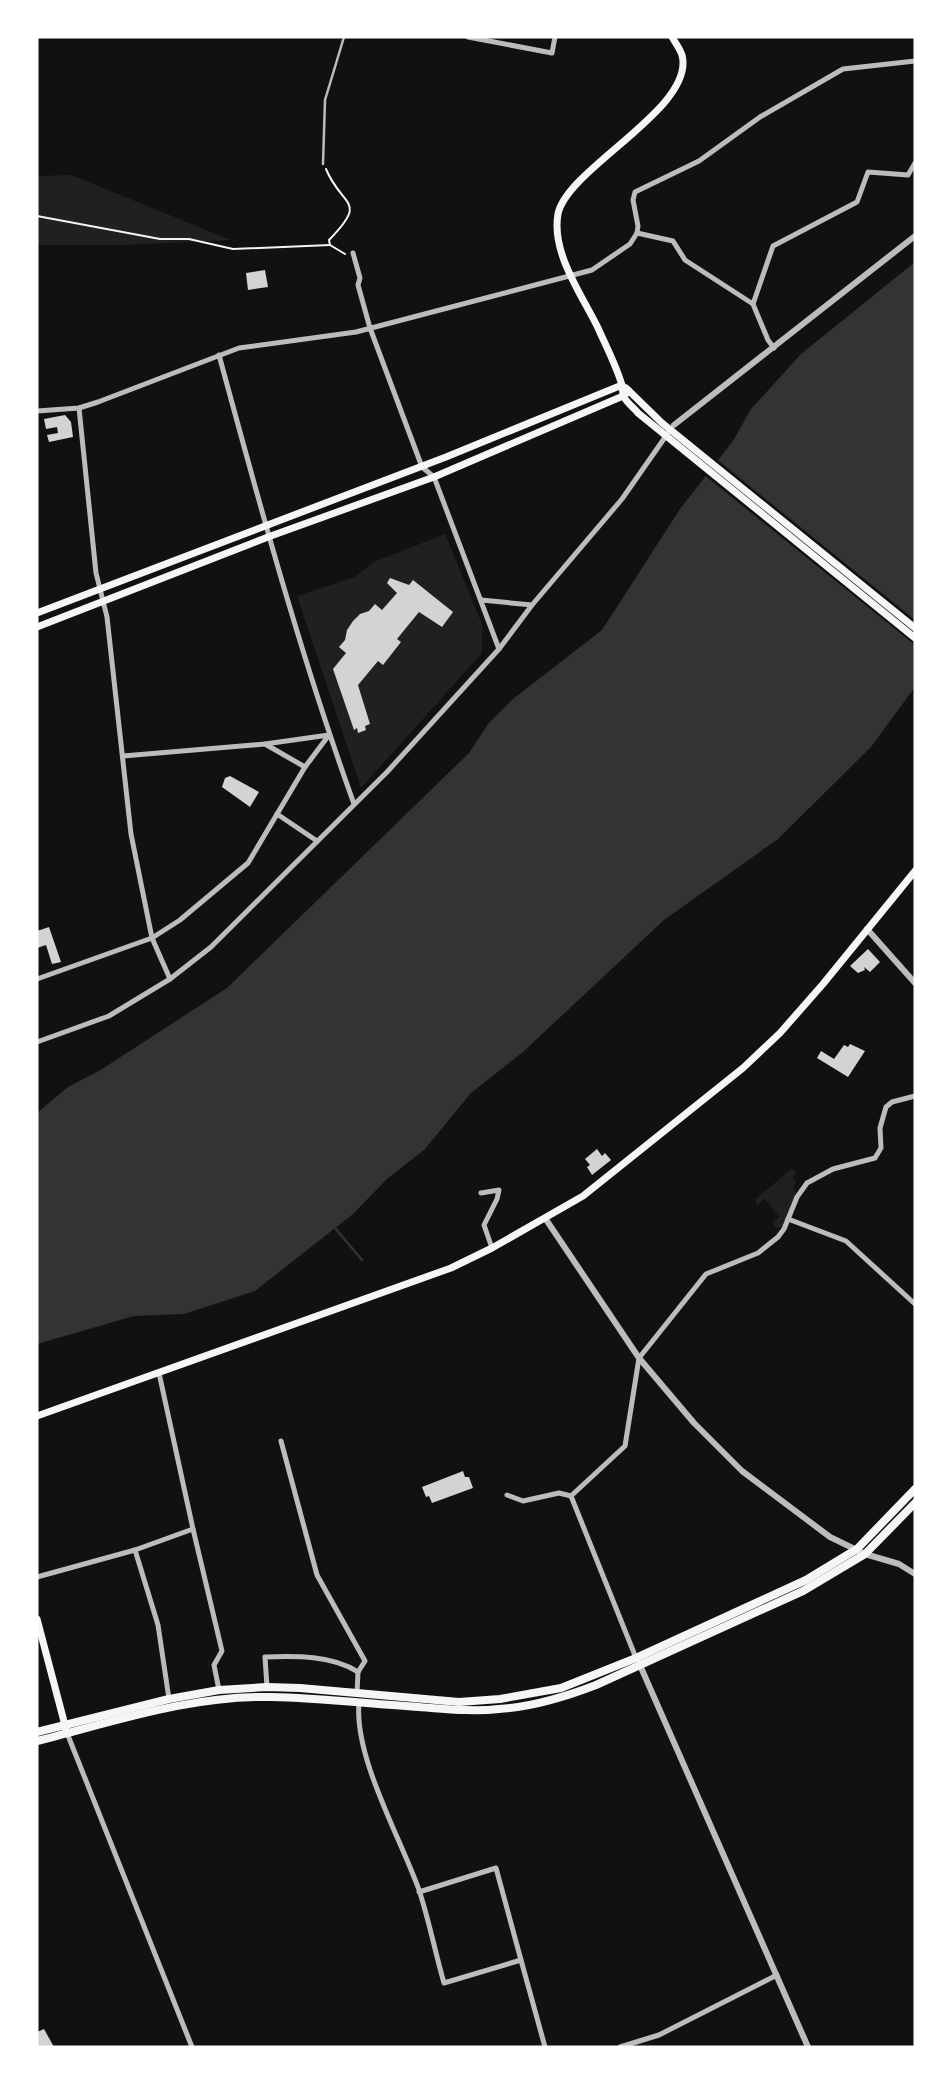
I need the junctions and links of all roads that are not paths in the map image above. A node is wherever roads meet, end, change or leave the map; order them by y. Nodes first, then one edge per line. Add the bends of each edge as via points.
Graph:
1 (344, 37) edge
2 (472, 37) edge
3 (555, 37) edge
4 (672, 37) edge
5 (915, 61) edge
6 (915, 163) edge
7 (323, 164) road end
8 (637, 233) junction
9 (915, 236) edge
10 (351, 254) road end
11 (572, 276) junction
12 (753, 304) junction
13 (370, 328) junction
14 (774, 348) junction
15 (219, 355) junction
16 (625, 391) junction
17 (79, 408) junction
18 (37, 411) edge
19 (674, 425) joint
20 (659, 426) junction
21 (422, 467) junction
22 (434, 477) junction
23 (265, 526) junction
24 (268, 537) junction
25 (99, 588) junction
26 (481, 600) junction
27 (103, 601) junction
28 (532, 605) junction
29 (37, 613) edge
30 (37, 627) edge
31 (915, 628) edge
32 (915, 638) edge
33 (499, 649) junction
34 (329, 735) junction
35 (265, 744) junction
36 (123, 756) junction
37 (305, 767) junction
38 (354, 804) junction
39 (277, 814) junction
40 (317, 841) junction
41 (915, 870) edge
42 (867, 929) junction
43 (152, 938) junction
44 (37, 979) edge
45 (170, 979) junction
46 (915, 983) edge
47 (37, 1042) edge
48 (915, 1096) edge
49 (481, 1193) dead end
50 (545, 1218) junction
51 (788, 1219) junction
52 (492, 1248) junction
53 (915, 1304) edge
54 (639, 1358) junction
55 (159, 1373) junction
56 (37, 1416) edge
57 (281, 1441) dead end
58 (915, 1489) edge
59 (508, 1495) dead end
60 (571, 1496) junction
61 (915, 1503) edge
62 (192, 1530) junction
63 (135, 1550) junction
64 (861, 1552) junction
65 (915, 1574) edge
66 (37, 1577) edge
67 (37, 1619) edge
68 (638, 1661) junction
69 (358, 1672) junction
70 (267, 1687) junction
71 (219, 1690) junction
72 (358, 1698) junction
73 (169, 1699) junction
74 (65, 1729) junction
75 (37, 1732) edge
76 (37, 1741) edge
77 (419, 1892) junction
78 (521, 1960) junction
79 (777, 1975) junction
80 (192, 2047) edge
81 (545, 2047) edge
82 (620, 2047) edge
83 (808, 2047) edge

1 - 7 lane via 326,100
2 - 3 street via 552,53
4 - 11 main road via 682,56 682,72 674,90 563,202 558,229 561,252
5 - 8 street via 843,69 760,117 699,161 635,192
6 - 12 street via 908,176 868,172 857,202 773,246
8 - 11 street via 630,244 592,270
8 - 12 street via 673,241 685,260
9 - 14 street
10 - 13 street
11 - 13 street
11 - 16 main road
12 - 14 street
13 - 15 street
13 - 21 street
14 - 19 street
15 - 17 street
15 - 23 street
16 - 20 main road via 638,413
16 - 21 main road
16 - 22 main road
17 - 18 street
17 - 25 street
19 - 28 street via 616,507
20 - 31 main road
20 - 32 main road
21 - 22 street
21 - 23 main road
22 - 24 main road
22 - 26 street
23 - 24 street
23 - 25 main road
24 - 27 main road
24 - 34 street
25 - 27 street
25 - 29 main road
26 - 28 street
26 - 33 street
27 - 30 main road
27 - 36 street
28 - 33 street
33 - 38 street
34 - 35 street
34 - 37 street
34 - 38 street
35 - 36 street
35 - 37 street
36 - 43 street via 131,834
37 - 39 street
38 - 40 street
39 - 40 street
39 - 43 street via 248,863
40 - 45 street via 211,947
41 - 42 main road
42 - 46 street
42 - 50 main road via 780,1033 743,1068 598,1185
43 - 44 street
43 - 45 street
45 - 47 street via 109,1016
48 - 51 street via 892,1102 882,1113 881,1148 875,1158 833,1169 807,1183
49 - 52 street via 499,1190 484,1225
50 - 52 main road
50 - 54 street
51 - 53 street via 846,1241
51 - 54 street via 778,1237 758,1253 706,1274
52 - 55 main road via 451,1268
54 - 60 street via 625,1446
54 - 64 street via 742,1471 830,1537
55 - 56 main road
55 - 62 street
57 - 69 street via 317,1575 365,1661
58 - 64 main road
59 - 60 street via 523,1501 559,1493
60 - 68 street
61 - 64 main road
62 - 63 street
62 - 71 street via 222,1651 214,1665
63 - 66 street
63 - 73 street via 158,1625
64 - 65 street
64 - 68 main road
67 - 74 main road
68 - 72 main road via 561,1688 500,1699
68 - 79 street
69 - 70 street via 327,1659 265,1657
69 - 72 street
70 - 71 main road
70 - 72 main road
71 - 73 main road
72 - 74 main road via 229,1699
72 - 77 street via 357,1727
73 - 74 main road
74 - 75 main road
74 - 76 main road
74 - 80 street
77 - 78 street via 443,1983
77 - 78 street via 496,1868
78 - 81 street
79 - 82 street via 659,2035
79 - 83 street

